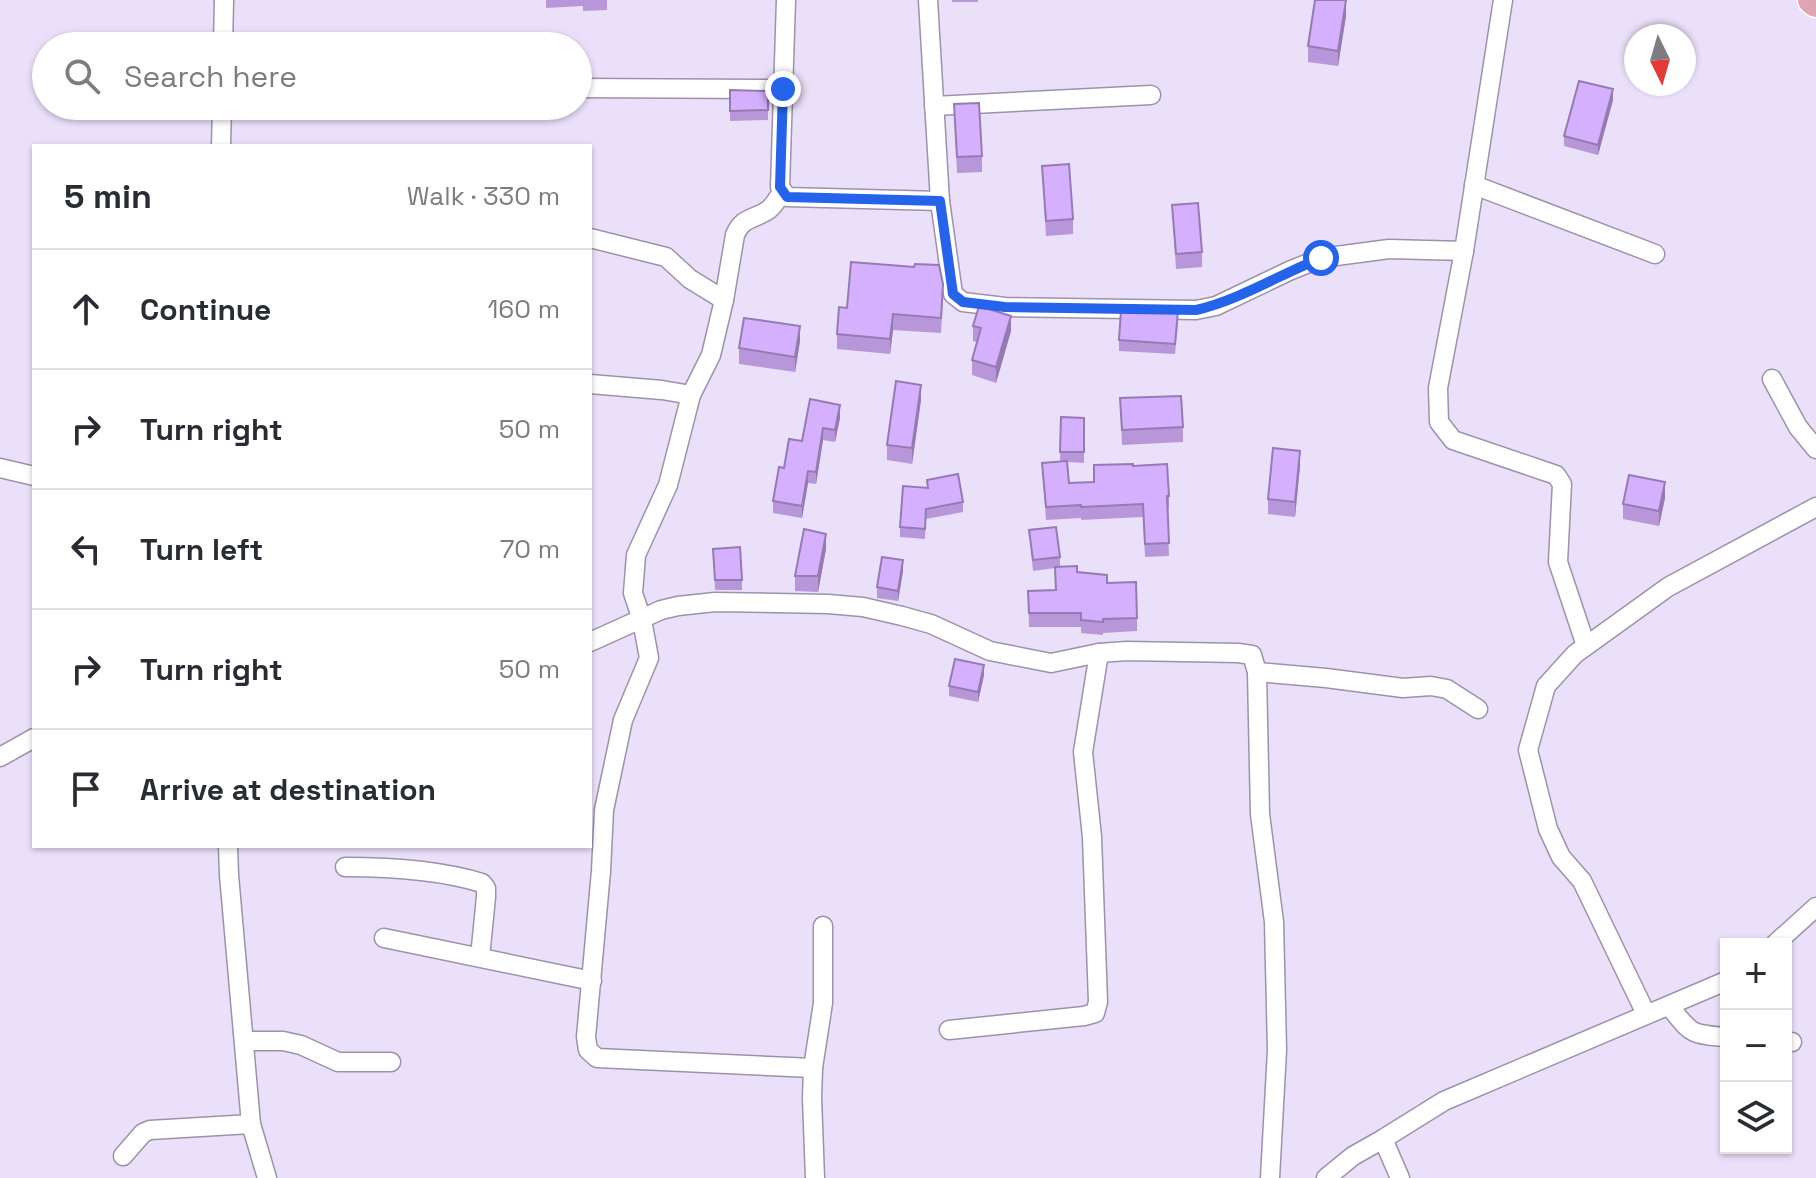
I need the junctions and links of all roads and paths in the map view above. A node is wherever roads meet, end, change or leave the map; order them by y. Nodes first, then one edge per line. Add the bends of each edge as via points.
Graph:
1 (224, 0) edge
2 (786, 0) edge
3 (928, 0) edge
4 (1503, 0) edge
5 (223, 32) edge
6 (592, 88) edge
7 (783, 89) junction
8 (1151, 95) dead end
9 (934, 106) junction
10 (222, 120) edge
11 (221, 144) edge
12 (1474, 185) junction
13 (782, 192) junction
14 (940, 201) junction
15 (592, 238) edge
16 (1464, 251) junction
17 (1655, 254) dead end
18 (724, 300) junction
19 (1772, 379) dead end
20 (592, 384) edge
21 (691, 395) junction
22 (1816, 449) edge
23 (0, 468) edge
24 (32, 476) edge
25 (1816, 507) edge
26 (642, 620) junction
27 (592, 641) edge
28 (1586, 646) junction
29 (1099, 653) junction
30 (1257, 672) junction
31 (1478, 709) dead end
32 (32, 739) edge
33 (0, 757) edge
34 (228, 848) edge
35 (345, 867) dead end
36 (1816, 907) edge
37 (823, 926) dead end
38 (384, 938) dead end
39 (1782, 938) edge
40 (480, 957) junction
41 (592, 981) junction
42 (1720, 984) edge
43 (1669, 1006) junction
44 (1646, 1014) junction
45 (949, 1030) dead end
46 (1720, 1037) edge
47 (245, 1041) junction
48 (391, 1062) dead end
49 (813, 1068) junction
50 (251, 1124) junction
51 (1383, 1139) junction
52 (123, 1156) dead end
53 (267, 1178) edge
54 (815, 1178) edge
55 (1270, 1178) edge
56 (1326, 1178) edge
57 (1400, 1178) edge

1 - 5 street
2 - 7 street
3 - 9 street
4 - 12 street
6 - 7 street
7 - 13 street
8 - 9 street
9 - 14 street
10 - 11 street
12 - 16 street
12 - 17 street
13 - 14 street via 787,197
13 - 18 street via 765,212 739,226
14 - 16 street via 953,294 963,302 1005,307 1196,310 1321,258 1389,249
15 - 18 street via 666,257
16 - 28 street via 1438,388 1439,422 1453,440 1560,479 1558,562
18 - 21 street via 711,355
19 - 22 street
20 - 21 street
21 - 26 street via 668,485 636,555 633,593
23 - 24 street
25 - 28 street via 1668,587
26 - 27 street
26 - 29 street via 661,610 715,602 828,604 902,616 990,651 1051,663
26 - 41 street via 649,658 623,720 604,810
28 - 44 street via 1546,686 1528,750 1548,829 1561,857 1582,881
29 - 30 street via 1238,653 1252,655
29 - 45 street via 1083,752 1092,837 1095,1013
30 - 31 street via 1439,687
30 - 55 street via 1260,814 1274,922 1277,1050
32 - 33 street
34 - 47 street
35 - 40 street via 482,883 486,897
36 - 39 street
37 - 49 street via 823,1003
38 - 40 street
40 - 41 street
41 - 49 street via 586,1037 588,1050 597,1058
42 - 43 street
43 - 44 street
43 - 46 street via 1690,1031
44 - 51 street via 1444,1101
47 - 48 street via 301,1045 338,1062
47 - 50 street
49 - 54 street
50 - 52 street via 150,1130
50 - 53 street
51 - 56 street
51 - 57 street

